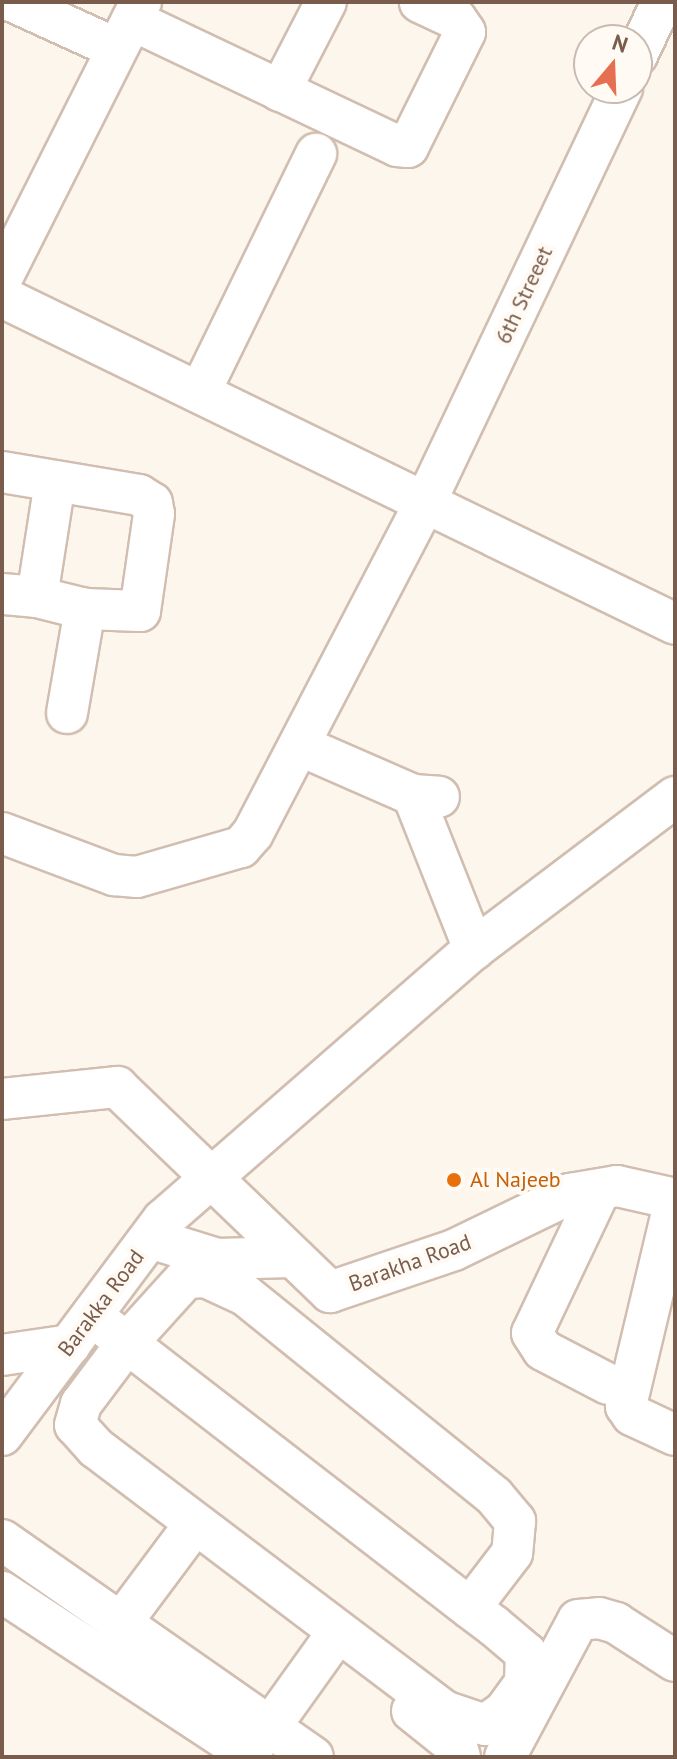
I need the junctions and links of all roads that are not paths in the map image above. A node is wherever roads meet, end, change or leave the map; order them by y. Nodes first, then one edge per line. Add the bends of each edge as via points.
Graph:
1 (14, 2) edge
2 (326, 2) edge
3 (420, 2) edge
4 (662, 2) edge
5 (130, 24) edge
6 (652, 24) edge
7 (280, 91) junction
8 (614, 104) edge
9 (316, 154) dead end
10 (7, 255) edge
11 (2, 297) edge
12 (200, 392) junction
13 (2, 472) edge
14 (55, 482) junction
15 (426, 501) junction
16 (20, 596) edge
17 (85, 609) junction
18 (675, 624) edge
19 (67, 713) dead end
20 (301, 746) junction
21 (675, 797) edge
22 (2, 833) edge
23 (474, 949) junction
24 (2, 1099) edge
25 (211, 1181) junction
26 (600, 1190) junction
27 (675, 1199) edge
28 (150, 1238) junction
29 (292, 1257) junction
30 (81, 1330) junction
31 (127, 1343) junction
32 (2, 1355) edge
33 (608, 1384) dead end
34 (11, 1423) edge
35 (675, 1435) edge
36 (185, 1537) junction
37 (2, 1540) edge
38 (2, 1592) edge
39 (470, 1608) junction
40 (121, 1623) junction
41 (328, 1646) junction
42 (675, 1661) edge
43 (261, 1742) edge
44 (313, 1757) edge
45 (460, 1757) edge
46 (505, 1757) edge

1 - 5 street
2 - 7 street
3 - 7 street via 456,19 465,32 408,147
4 - 6 street
5 - 7 street
5 - 10 street
8 - 15 street, 6th Streeet
9 - 12 street
11 - 12 street
12 - 15 street
13 - 14 street
14 - 16 street
14 - 17 street via 139,495 152,503 140,611
15 - 18 street
15 - 20 street, 6th Streeet
16 - 17 street
17 - 19 street
20 - 22 street, 6th Streeet via 241,847 158,873 114,875
20 - 23 street via 428,796
21 - 23 street, Barakka Road
23 - 25 street, Barakka Road
24 - 25 street via 117,1087
25 - 28 street, Barakka Road via 163,1220
25 - 29 street
26 - 27 street, Barakha Road via 617,1186
26 - 29 street, Barakha Road via 570,1194 454,1250 330,1292
26 - 33 street via 532,1333 543,1350
27 - 35 street via 626,1406 632,1415
28 - 29 street via 217,1259
28 - 30 street, Barakka Road
30 - 31 street
30 - 32 street
30 - 34 street, Barakka Road
31 - 39 street
31 - 39 street via 186,1278 206,1277 245,1295 494,1496 515,1521 512,1553
31 - 39 street via 81,1404 75,1425 96,1448 444,1711 485,1725 505,1711 525,1683 526,1653
34 - 36 street
36 - 40 street
36 - 41 street
37 - 40 street
38 - 43 street
40 - 43 street
41 - 43 street
41 - 45 street via 434,1727 457,1747
42 - 46 street via 616,1623 578,1620
43 - 44 street

